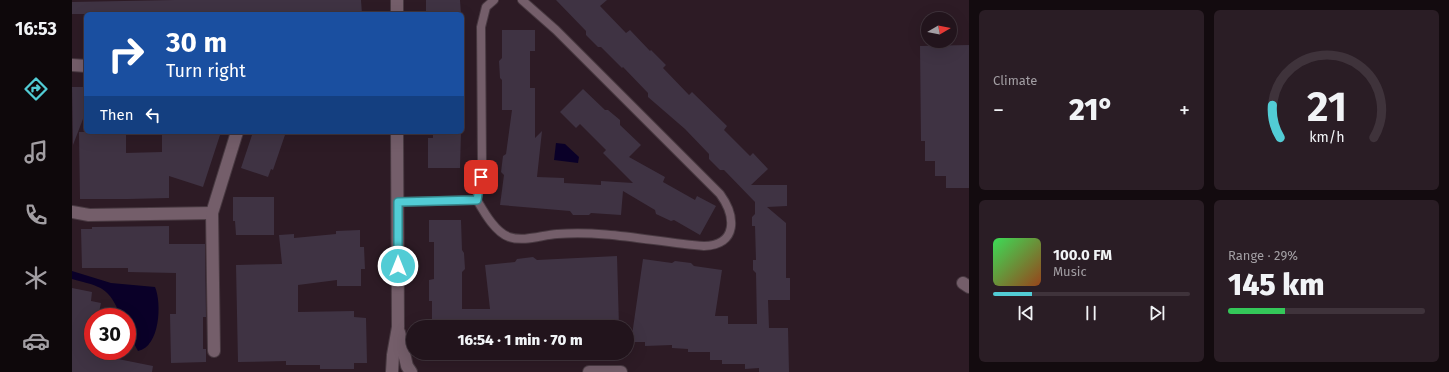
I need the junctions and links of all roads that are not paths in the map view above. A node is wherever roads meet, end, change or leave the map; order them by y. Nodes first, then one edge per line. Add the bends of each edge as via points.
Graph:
1 (397, 0) edge
2 (494, 0) edge
3 (522, 0) edge
4 (397, 12) edge
5 (72, 66) edge
6 (84, 66) edge
7 (236, 134) edge
8 (397, 134) edge
9 (477, 200) junction
10 (398, 202) junction
11 (72, 212) edge
12 (212, 213) junction
13 (398, 327) junction
14 (214, 351) dead end
15 (392, 372) edge
16 (412, 372) edge
17 (589, 372) edge
18 (621, 372) edge

1 - 4 street
2 - 9 lane via 486,6 481,27 482,166
3 - 9 lane via 556,30 713,186 729,208 732,227 724,239 710,246 602,233 514,238 498,230
5 - 6 street
7 - 12 street
8 - 10 street
9 - 10 lane
10 - 13 street
11 - 12 street via 89,215
12 - 14 street
13 - 15 street
13 - 16 street via 403,352
17 - 18 street

